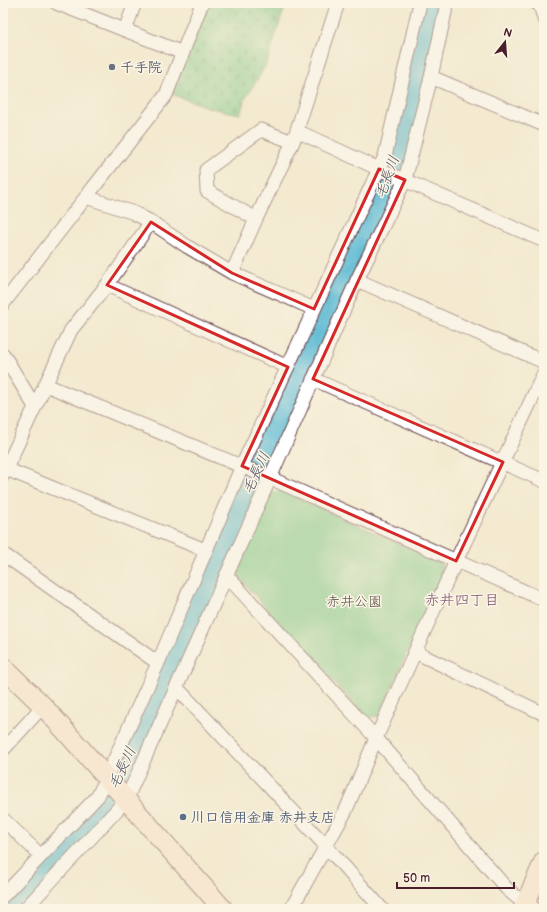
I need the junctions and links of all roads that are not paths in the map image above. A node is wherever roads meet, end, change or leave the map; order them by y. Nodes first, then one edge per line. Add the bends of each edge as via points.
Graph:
1 (56, 3) edge
2 (135, 3) edge
3 (202, 3) edge
4 (338, 3) edge
5 (420, 3) edge
6 (447, 3) edge
7 (540, 5) edge
8 (544, 18) edge
9 (125, 30) junction
10 (183, 53) junction
11 (431, 77) junction
12 (544, 125) edge
13 (295, 136) junction
14 (379, 169) junction
15 (404, 180) junction
16 (86, 197) junction
17 (256, 219) junction
18 (151, 222) junction
19 (544, 241) edge
20 (232, 273) junction
21 (357, 280) junction
22 (107, 285) junction
23 (3, 304) edge
24 (314, 309) junction
25 (3, 354) edge
26 (544, 362) edge
27 (288, 368) junction
28 (544, 373) edge
29 (313, 378) junction
30 (46, 385) junction
31 (35, 408) junction
32 (503, 462) junction
33 (242, 466) junction
34 (4, 472) edge
35 (270, 478) junction
36 (544, 481) edge
37 (205, 550) junction
38 (3, 554) edge
39 (456, 561) junction
40 (226, 575) junction
41 (544, 600) edge
42 (414, 652) junction
43 (158, 663) junction
44 (3, 667) edge
45 (176, 687) junction
46 (43, 706) junction
47 (544, 714) edge
48 (376, 738) junction
49 (3, 750) edge
50 (116, 789) junction
51 (3, 818) edge
52 (326, 846) junction
53 (41, 856) junction
54 (544, 861) edge
55 (5, 892) edge
56 (528, 907) edge
57 (25, 909) edge
58 (223, 909) edge
59 (291, 909) edge
60 (382, 909) edge

1 - 9 street
2 - 9 street
3 - 10 street
4 - 13 street
5 - 14 street via 385,156
6 - 11 street
7 - 8 street
9 - 10 street
10 - 16 street via 166,95
11 - 12 street
11 - 15 street
13 - 14 street
13 - 17 street
13 - 17 street via 261,130 206,170 207,191
14 - 15 street
14 - 24 street
15 - 19 street
15 - 21 street
16 - 18 street via 134,213
16 - 23 street
17 - 20 street
18 - 20 street
18 - 22 street
20 - 24 street
21 - 26 street
21 - 29 street
22 - 27 street
22 - 30 street via 71,330
24 - 27 street
25 - 31 street
27 - 33 street
28 - 32 street
29 - 32 street
29 - 35 street
30 - 31 street
30 - 33 street
31 - 34 street
32 - 36 street
32 - 39 street
33 - 35 street
33 - 37 street
34 - 37 street
35 - 39 street
35 - 40 street
37 - 43 street
38 - 43 street
39 - 41 street
39 - 42 street
40 - 45 street
40 - 48 street
42 - 47 street
42 - 48 street
43 - 50 street
44 - 46 street
45 - 50 street
45 - 52 street
46 - 49 street
46 - 50 street
48 - 52 street via 346,810
48 - 56 street via 507,889
50 - 53 street via 98,796
50 - 57 street
50 - 58 street
51 - 53 street
52 - 59 street
52 - 60 street
53 - 55 street
54 - 56 street

